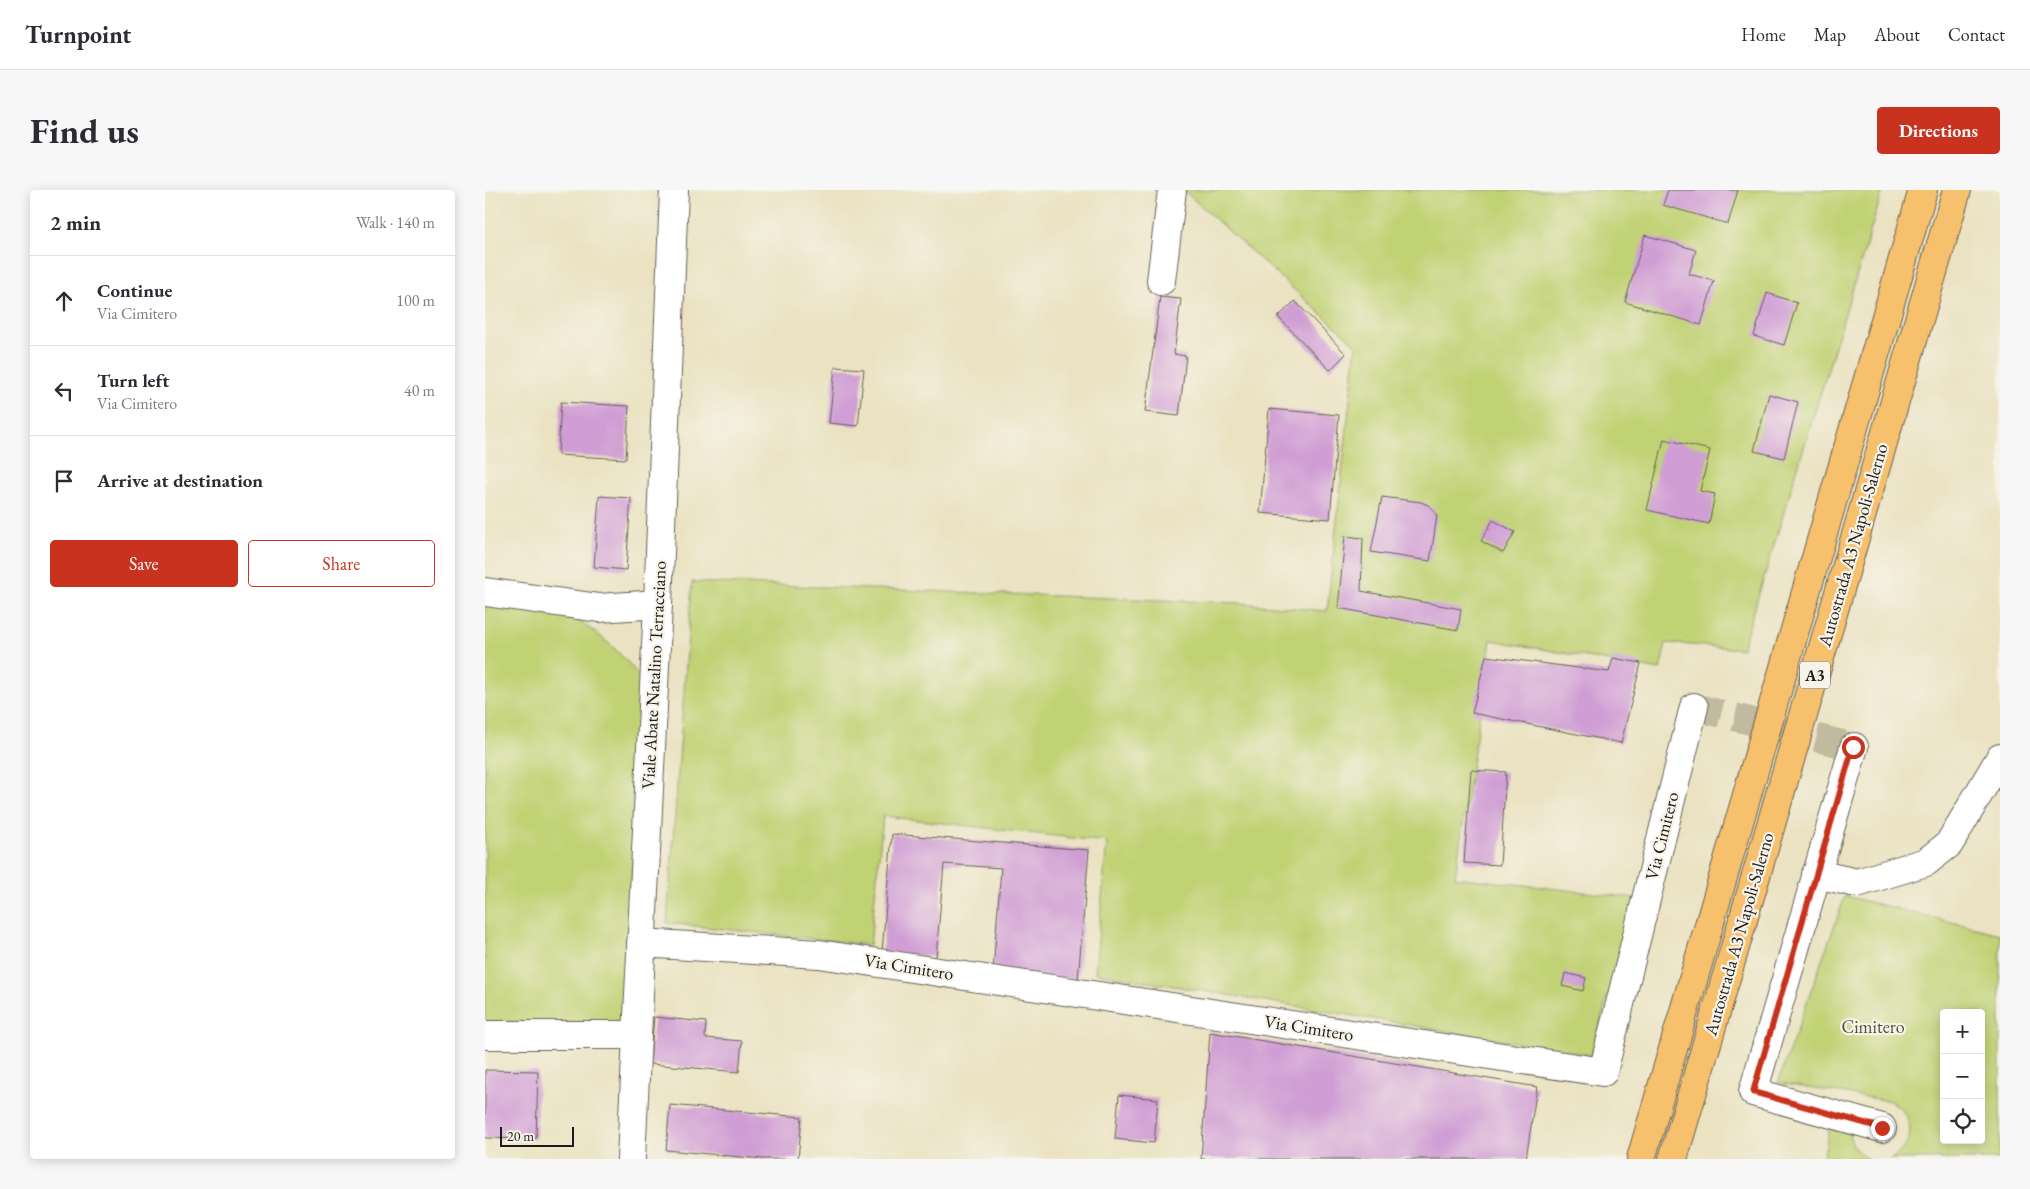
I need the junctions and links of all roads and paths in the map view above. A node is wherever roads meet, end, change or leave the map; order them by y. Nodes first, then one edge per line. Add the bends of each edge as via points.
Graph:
1 (674, 190) edge
2 (1172, 190) edge
3 (1923, 190) edge
4 (1957, 190) edge
5 (1161, 281) dead end
6 (485, 592) edge
7 (658, 604) junction
8 (1694, 707) dead end
9 (1853, 747) dead end
10 (2000, 758) edge
11 (1817, 874) junction
12 (641, 943) junction
13 (485, 1035) edge
14 (637, 1036) junction
15 (1882, 1128) dead end
16 (631, 1159) edge
17 (1641, 1159) edge
18 (1673, 1159) edge

1 - 7 street, Viale Abate Natalino Terracciano
2 - 5 street
3 - 17 highway, Autostrada A3 Napoli-Salerno / A3
4 - 18 highway, Autostrada A3 Napoli-Salerno / A3
6 - 7 street via 599,608
7 - 12 street, Viale Abate Natalino Terracciano
8 - 12 street, Via Cimitero via 1603,1072 819,954
9 - 11 street
10 - 11 street via 1949,844 1926,862 1857,883
11 - 15 street via 1753,1092
12 - 14 street, Viale Abate Natalino Terracciano
13 - 14 street
14 - 16 street, Viale Abate Natalino Terracciano

